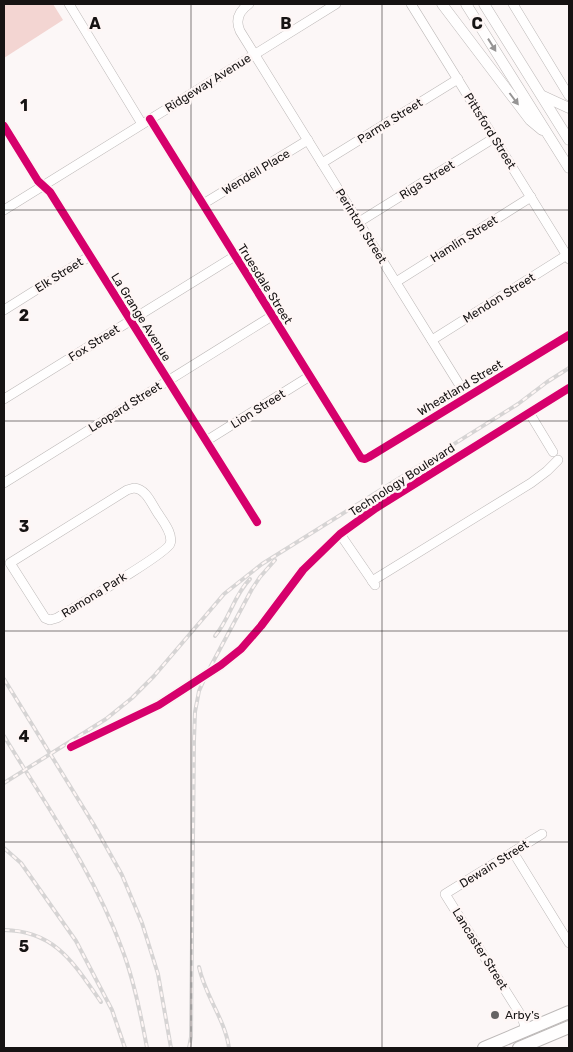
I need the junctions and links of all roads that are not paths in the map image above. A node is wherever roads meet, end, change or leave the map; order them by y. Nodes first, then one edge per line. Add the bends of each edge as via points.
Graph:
1 (69, 4) edge
2 (249, 4) edge
3 (336, 4) edge
4 (411, 4) edge
5 (442, 4) edge
6 (466, 4) edge
7 (484, 4) edge
8 (513, 4) edge
9 (255, 54) junction
10 (458, 79) junction
11 (542, 96) junction
12 (569, 96) edge
13 (569, 108) edge
14 (150, 119) junction
15 (142, 124) junction
16 (4, 126) edge
17 (550, 136) junction
18 (494, 138) junction
19 (308, 140) junction
20 (569, 140) edge
21 (322, 163) junction
22 (569, 168) edge
23 (43, 186) junction
24 (531, 197) junction
25 (203, 204) junction
26 (4, 210) edge
27 (359, 222) junction
28 (90, 256) junction
29 (235, 256) junction
30 (568, 257) edge
31 (396, 282) junction
32 (4, 310) edge
33 (272, 316) junction
34 (130, 320) junction
35 (569, 335) edge
36 (432, 340) junction
37 (310, 376) junction
38 (168, 381) junction
39 (569, 388) edge
40 (467, 397) junction
41 (4, 399) edge
42 (530, 414) junction
43 (206, 441) junction
44 (553, 452) dead end
45 (363, 459) joint
46 (558, 460) dead end
47 (4, 482) edge
48 (257, 522) dead end
49 (340, 534) junction
50 (4, 555) edge
51 (10, 563) junction
52 (71, 747) dead end
53 (542, 834) dead end
54 (513, 852) junction
55 (445, 894) joint
56 (569, 943) edge
57 (569, 1012) edge
58 (569, 1026) edge
59 (526, 1030) junction
60 (484, 1048) edge
61 (518, 1048) edge

1 - 15 street
2 - 9 street, Perinton Street via 242,10 238,22
3 - 9 street, Ridgeway Avenue
4 - 10 street, Pittsford Street
5 -> 17 main road via 530,120
6 -> 17 main road
7 - 11 main road
8 - 12 street
9 - 14 street, Ridgeway Avenue
9 - 19 street, Perinton Street
10 - 18 street, Pittsford Street
10 - 21 street, Parma Street
11 - 13 main road
11 - 20 main road
14 - 15 street, Ridgeway Avenue
14 - 25 street, Truesdale Street
15 - 23 street, Ridgeway Avenue
16 - 23 street, La Grange Avenue
17 - 22 main road
18 - 24 street, Pittsford Street
18 - 27 street, Riga Street
19 - 21 street, Perinton Street
19 - 25 street, Wendell Place
21 - 27 street, Perinton Street
23 - 26 street, Ridgeway Avenue
23 - 28 street, La Grange Avenue
24 - 30 street, Pittsford Street
24 - 31 street, Hamlin Street
25 - 29 street, Truesdale Street
27 - 31 street, Perinton Street
28 - 32 street, Elk Street
28 - 34 street, La Grange Avenue
29 - 33 street, Truesdale Street
29 - 34 street, Fox Street
30 - 36 street, Mendon Street
31 - 36 street, Perinton Street
33 - 37 street, Truesdale Street
33 - 38 street, Leopard Street
34 - 38 street, La Grange Avenue
34 - 41 street, Fox Street
35 - 40 street, Wheatland Street
36 - 40 street, Perinton Street
37 - 43 street, Lion Street
37 - 45 street, Truesdale Street
38 - 43 street, La Grange Avenue
38 - 47 street, Leopard Street
39 - 42 street, Technology Boulevard
40 - 45 street, Wheatland Street
42 - 44 street
42 - 49 street, Technology Boulevard via 376,508
43 - 48 street, La Grange Avenue
46 - 49 street via 531,483 374,583
49 - 52 street, Technology Boulevard via 303,570 242,649 159,705
50 - 51 street
51 - 51 street, Ramona Park via 43,616 54,619 162,552 171,540 168,529 146,495 134,488
53 - 54 street, Dewain Street
54 - 55 street, Dewain Street
54 - 56 street
55 - 59 street, Lancaster Street via 522,1016
57 - 59 highway
58 - 61 highway
59 - 60 highway

